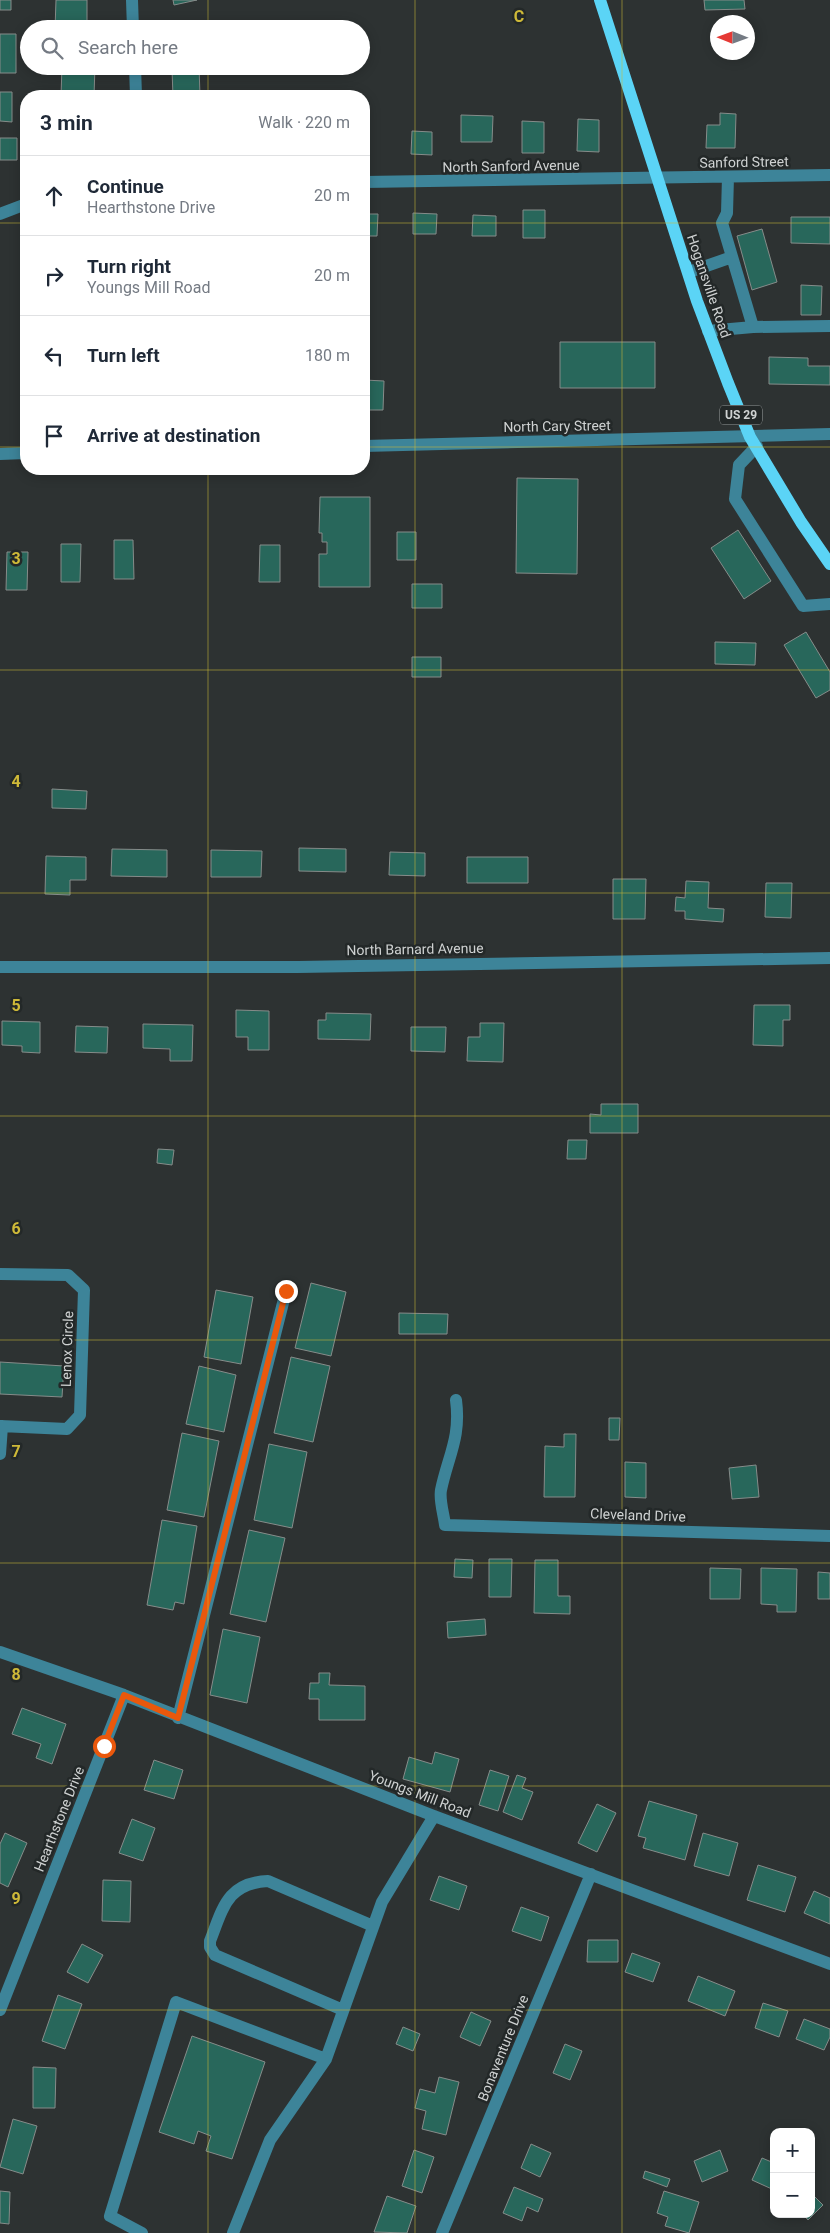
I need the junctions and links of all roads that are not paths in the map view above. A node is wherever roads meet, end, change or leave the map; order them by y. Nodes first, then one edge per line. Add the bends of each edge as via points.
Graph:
1 (132, 0) edge
2 (600, 0) edge
3 (133, 20) edge
4 (135, 75) edge
5 (136, 90) edge
6 (830, 176) edge
7 (728, 177) junction
8 (659, 179) junction
9 (370, 182) edge
10 (20, 206) edge
11 (0, 214) edge
12 (732, 257) junction
13 (688, 272) junction
14 (830, 326) edge
15 (752, 327) junction
16 (708, 332) junction
17 (830, 434) edge
18 (754, 442) junction
19 (370, 446) edge
20 (20, 453) edge
21 (0, 454) edge
22 (830, 564) edge
23 (830, 604) edge
24 (830, 958) edge
25 (0, 967) edge
26 (0, 1274) edge
27 (286, 1291) dead end
28 (456, 1400) dead end
29 (1, 1426) edge
30 (0, 1454) edge
31 (830, 1536) edge
32 (0, 1652) edge
33 (124, 1695) junction
34 (178, 1718) junction
35 (434, 1816) junction
36 (591, 1874) junction
37 (373, 1926) junction
38 (830, 1964) edge
39 (3, 1993) edge
40 (0, 2010) edge
41 (343, 2010) junction
42 (326, 2059) junction
43 (142, 2233) edge
44 (233, 2233) edge
45 (442, 2233) edge

1 - 3 street
2 - 8 main road, Hogansville Road / US 29
4 - 5 street
6 - 7 street, Sanford Street
7 - 8 street, Sanford Street
7 - 12 street via 727,213 722,223
8 - 9 street, North Sanford Avenue
8 - 13 main road, Hogansville Road / US 29
10 - 11 street
12 - 13 street
12 - 15 street
13 - 16 main road, Hogansville Road / US 29
14 - 15 street
15 - 16 street
16 - 18 main road, Hogansville Road / US 29
17 - 18 street, North Cary Street
18 - 19 street, North Cary Street
18 - 22 main road, Hogansville Road / US 29
18 - 23 street via 739,465 735,499 804,606
20 - 21 street
24 - 25 street, North Barnard Avenue via 298,967
26 - 29 street, Lenox Circle via 68,1275 84,1290 80,1414 67,1429
27 - 34 street
28 - 31 street, Cleveland Drive via 459,1420 440,1492 445,1525
29 - 30 street, Lenox Circle
32 - 33 street, Youngs Mill Road
33 - 34 street, Youngs Mill Road
33 - 39 street, Hearthstone Drive
34 - 35 street, Youngs Mill Road
35 - 36 street, Youngs Mill Road
35 - 37 street via 382,1902
36 - 38 street, Youngs Mill Road
36 - 45 street, Bonaventure Drive
37 - 41 street
37 - 41 street via 268,1881 250,1882 228,1897 210,1941 215,1955
39 - 40 street, Hearthstone Drive
41 - 42 street
42 - 43 street via 176,2002 110,2216
42 - 44 street via 270,2140

